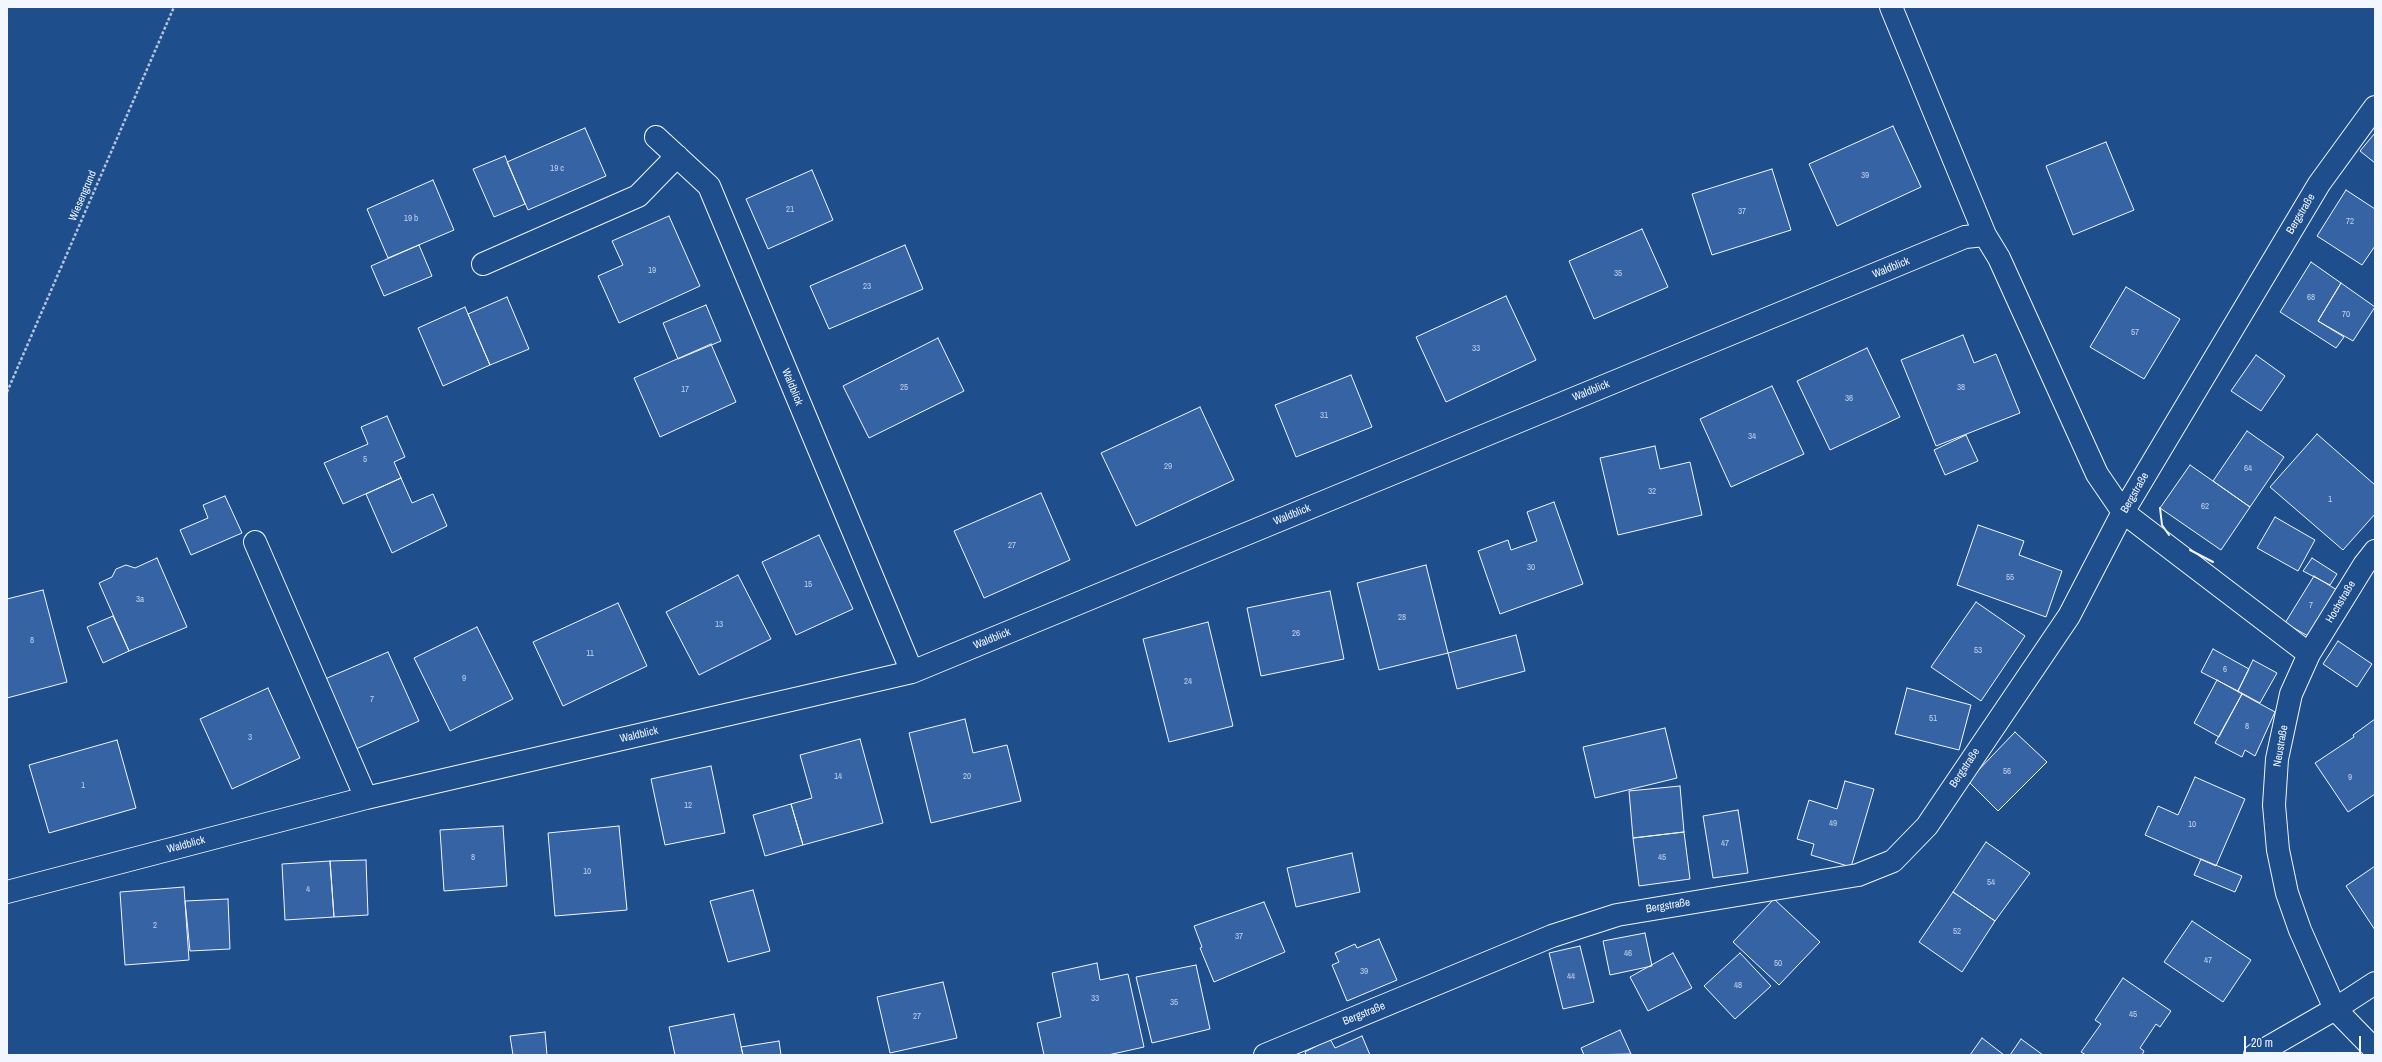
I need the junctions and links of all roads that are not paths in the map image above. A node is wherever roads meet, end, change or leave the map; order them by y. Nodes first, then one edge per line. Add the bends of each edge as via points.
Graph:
1 (1891, 7) edge
2 (2375, 107) edge
3 (656, 137) dead end
4 (677, 156) junction
5 (1985, 235) junction
6 (483, 264) dead end
7 (2123, 512) junction
8 (255, 542) dead end
9 (2375, 551) edge
10 (2309, 654) junction
11 (912, 672) junction
12 (366, 798) junction
13 (7, 892) edge
14 (2375, 982) edge
15 (2335, 1009) junction
16 (2375, 1050) edge
17 (1265, 1055) edge
18 (2255, 1055) edge

1 - 5 street
2 - 7 street, Bergstraße via 2319,184
3 - 4 street, Waldblick
4 - 6 street via 638,196
4 - 11 street, Waldblick via 708,186
5 - 7 street via 1999,258 2097,474
5 - 11 street, Waldblick via 1965,237
7 - 10 street
7 - 17 street, Bergstraße via 2068,616 1926,826 1893,861 1858,875 1617,914 1552,936
8 - 12 street
9 - 10 street, Hochstraße
10 - 15 street, Neustraße via 2291,694 2277,759 2278,850 2287,893 2300,930
11 - 12 street, Waldblick
12 - 13 street, Waldblick
14 - 15 street
15 - 16 street, Neustraße
15 - 18 street

